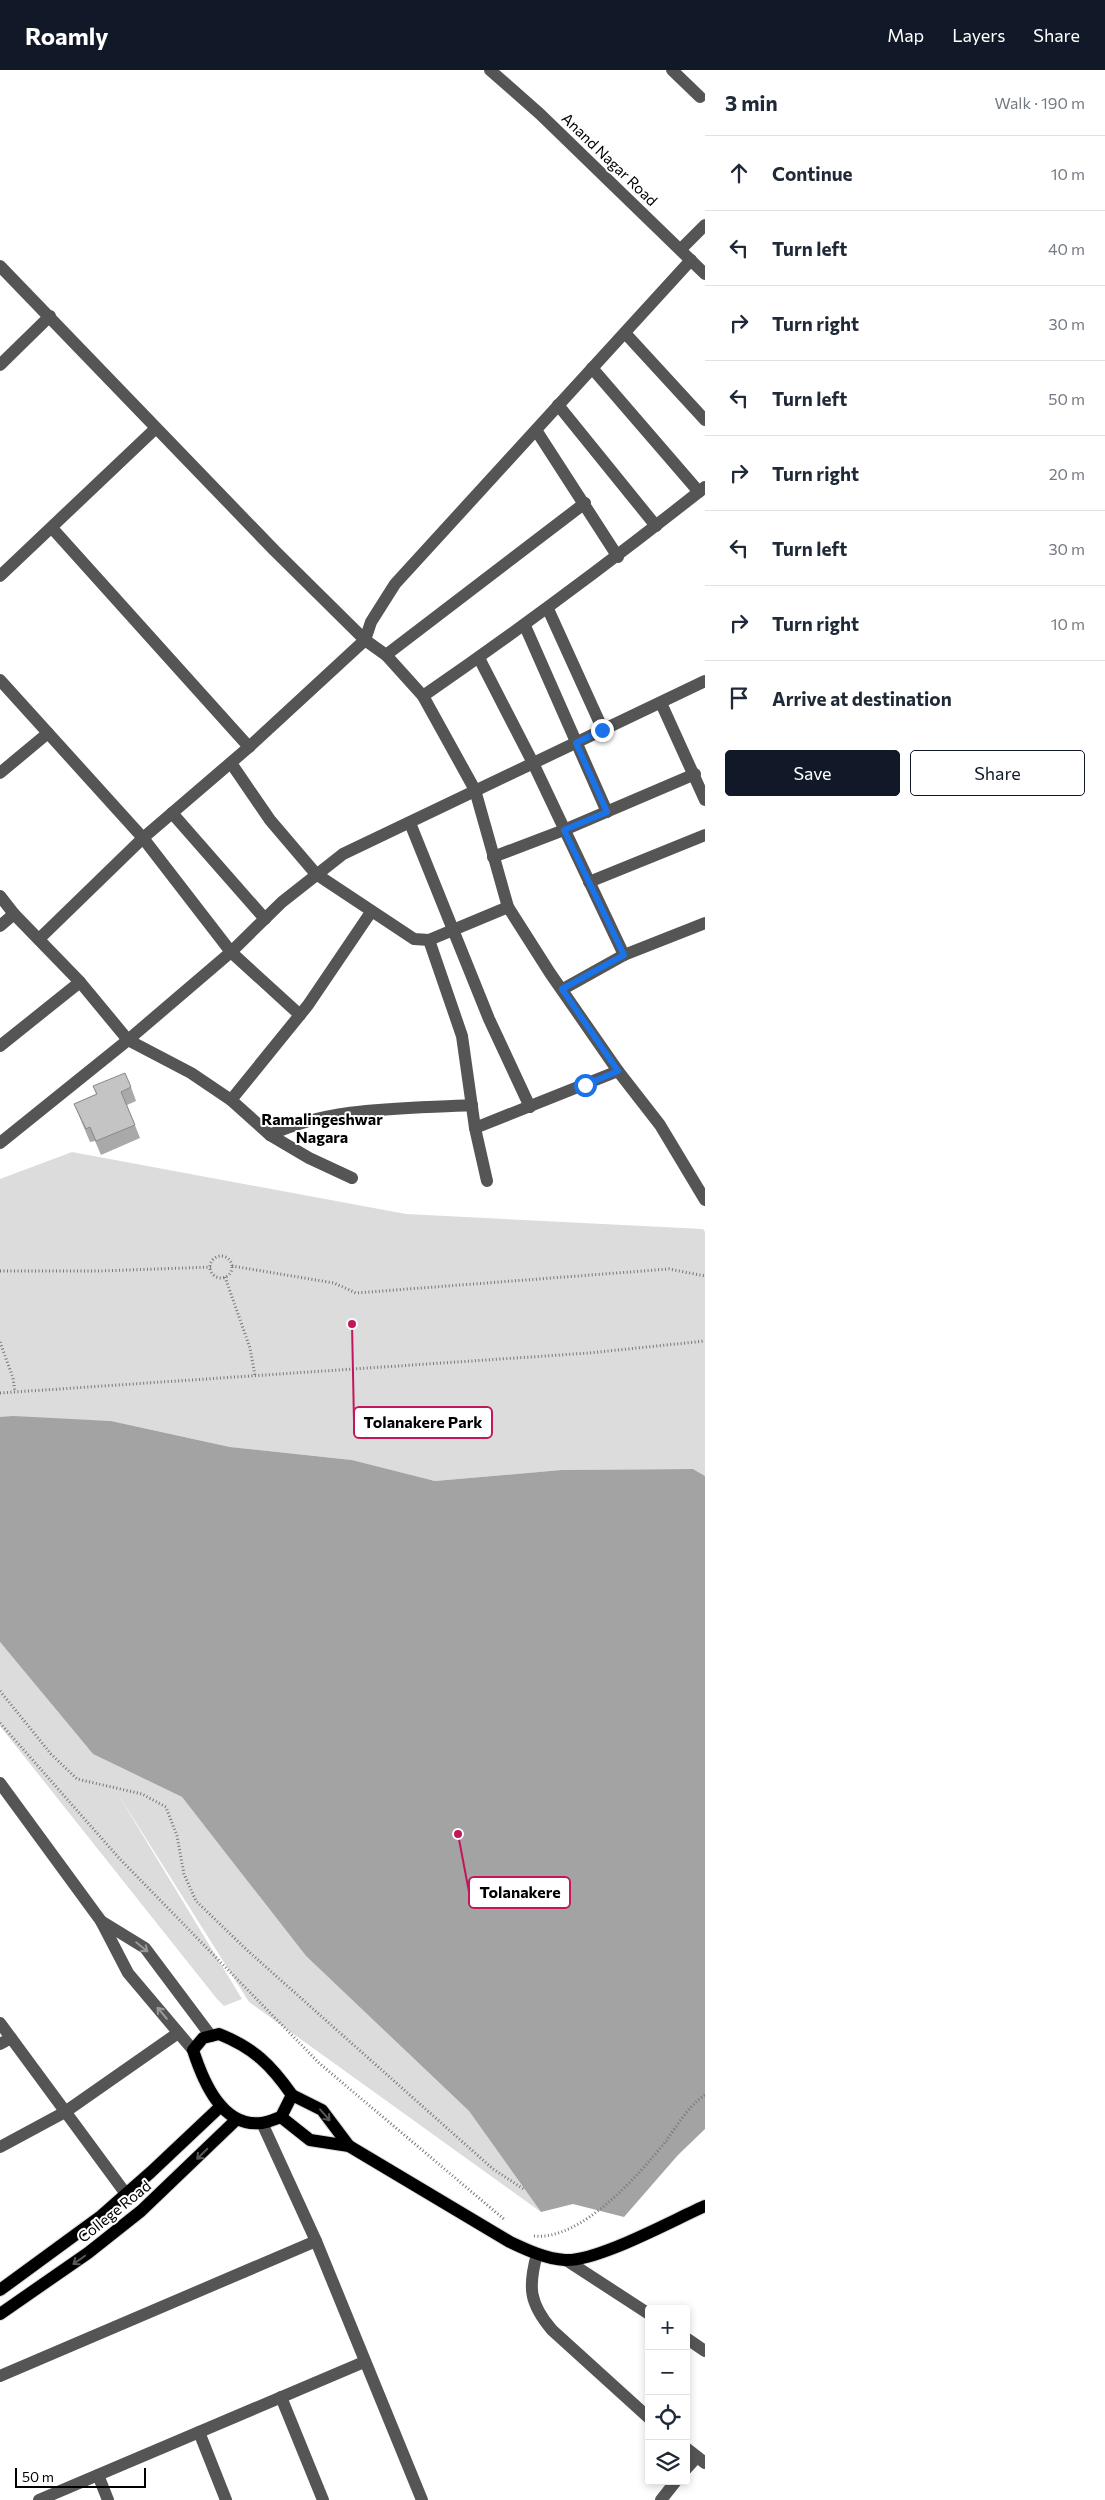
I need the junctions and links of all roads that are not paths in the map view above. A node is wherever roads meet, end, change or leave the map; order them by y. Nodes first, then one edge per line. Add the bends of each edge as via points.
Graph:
1 (490, 70) edge
2 (672, 70) edge
3 (700, 97) dead end
4 (705, 225) edge
5 (682, 249) junction
6 (692, 260) junction
7 (0, 266) edge
8 (705, 274) edge
9 (50, 316) junction
10 (625, 332) junction
11 (0, 365) edge
12 (592, 368) junction
13 (558, 405) junction
14 (705, 420) edge
15 (155, 429) junction
16 (536, 430) junction
17 (702, 489) edge
18 (585, 503) junction
19 (656, 526) junction
20 (52, 528) junction
21 (618, 557) junction
22 (0, 576) edge
23 (548, 609) junction
24 (525, 626) junction
25 (365, 640) junction
26 (386, 655) junction
27 (479, 658) junction
28 (0, 680) edge
29 (705, 681) edge
30 (423, 696) junction
31 (662, 703) junction
32 (602, 730) junction
33 (48, 733) junction
34 (576, 743) junction
35 (249, 747) junction
36 (231, 763) junction
37 (533, 763) junction
38 (0, 773) edge
39 (695, 774) junction
40 (475, 790) junction
41 (705, 800) edge
42 (607, 812) junction
43 (172, 813) junction
44 (410, 823) junction
45 (564, 830) junction
46 (705, 835) edge
47 (143, 838) junction
48 (493, 857) junction
49 (316, 874) junction
50 (589, 882) junction
51 (0, 896) edge
52 (508, 907) junction
53 (371, 912) junction
54 (14, 914) junction
55 (264, 919) junction
56 (705, 923) edge
57 (0, 926) edge
58 (452, 931) junction
59 (39, 938) junction
60 (429, 940) junction
61 (231, 952) junction
62 (624, 955) junction
63 (80, 982) junction
64 (562, 989) junction
65 (300, 1015) junction
66 (128, 1040) junction
67 (0, 1046) edge
68 (618, 1071) junction
69 (231, 1100) junction
70 (472, 1105) junction
71 (530, 1107) junction
72 (475, 1128) junction
73 (270, 1135) junction
74 (0, 1143) edge
75 (352, 1178) dead end
76 (487, 1181) dead end
77 (704, 1197) edge
78 (0, 1783) edge
79 (101, 1921) junction
80 (0, 2023) edge
81 (178, 2033) junction
82 (211, 2036) junction
83 (5, 2041) edge
84 (193, 2050) junction
85 (292, 2095) junction
86 (221, 2106) junction
87 (65, 2112) junction
88 (281, 2117) junction
89 (236, 2120) junction
90 (262, 2123) junction
91 (349, 2146) junction
92 (0, 2147) edge
93 (126, 2194) junction
94 (705, 2206) edge
95 (316, 2241) junction
96 (538, 2254) junction
97 (566, 2260) junction
98 (0, 2290) edge
99 (645, 2311) edge
100 (0, 2314) edge
101 (690, 2341) edge
102 (705, 2350) edge
103 (364, 2362) junction
104 (0, 2376) edge
105 (281, 2397) junction
106 (645, 2414) edge
107 (199, 2432) junction
108 (690, 2451) edge
109 (701, 2460) edge
110 (690, 2467) edge
111 (98, 2475) junction
112 (673, 2485) edge
113 (39, 2500) edge
114 (108, 2500) edge
115 (226, 2500) edge
116 (323, 2500) edge
117 (422, 2500) edge
118 (661, 2500) edge

1 - 5 street, Anand Nagar Road
2 - 3 street
4 - 5 street
5 - 6 street, Anand Nagar Road
6 - 8 street, Anand Nagar Road
6 - 10 street
7 - 9 street
9 - 11 street
9 - 15 street
10 - 12 street
10 - 14 street
12 - 13 street
12 - 17 street
13 - 16 street
13 - 19 street
15 - 20 street
15 - 25 street
16 - 18 street
16 - 25 street via 394,584 371,622
17 - 19 street
18 - 21 street
18 - 26 street
19 - 21 street
20 - 22 street
20 - 35 street
21 - 23 street
23 - 24 street
23 - 32 street
24 - 27 street
24 - 34 street
25 - 26 street
25 - 35 street
26 - 30 street
27 - 30 street
27 - 37 street
28 - 33 street
29 - 31 street
30 - 40 street
31 - 32 street
31 - 39 street
32 - 34 street
33 - 38 street
33 - 47 street
34 - 37 street
34 - 42 street
35 - 36 street
36 - 43 street
36 - 49 street via 270,820
37 - 40 street
37 - 45 street
39 - 41 street
39 - 42 street
40 - 44 street
40 - 48 street
42 - 45 street
43 - 47 street
43 - 55 street
44 - 49 street via 343,854
44 - 58 street
45 - 48 street
45 - 50 street
46 - 50 street
47 - 59 street
47 - 61 street
48 - 52 street
49 - 53 street
49 - 55 street
50 - 62 street
51 - 54 street
52 - 58 street
52 - 64 street
53 - 60 street via 414,939
53 - 65 street
54 - 57 street
54 - 59 street
55 - 61 street
56 - 62 street
58 - 60 street
58 - 71 street
59 - 63 street
60 - 70 street via 462,1036
61 - 65 street
61 - 66 street
62 - 64 street
63 - 66 street
63 - 67 street
64 - 68 street
65 - 69 street
66 - 69 street via 191,1073
66 - 74 street
68 - 71 street
68 - 77 street via 660,1125
69 - 73 street
70 - 72 street
70 - 73 street via 352,1113 293,1124
71 - 72 street
72 - 76 street
73 - 75 street via 308,1158
78 - 79 street
81 -> 79 street via 128,1973
79 -> 82 street via 145,1948
80 - 83 street
81 - 84 street
81 - 87 street
82 - 84 main road via 203,2038
82 - 85 main road via 219,2034 256,2053 277,2073
83 - 87 street
84 - 86 main road via 203,2081
85 - 88 main road
85 -> 91 main road via 322,2110
86 - 89 main road
86 - 93 main road, College Road
87 - 92 street
87 - 93 street
88 - 90 main road
88 - 91 main road via 310,2140
89 - 90 main road
89 -> 100 main road, College Road via 142,2212
90 - 95 street
91 - 96 main road via 510,2242
93 - 98 main road, College Road via 102,2216
94 - 97 main road via 600,2254
95 - 103 street
95 - 104 street
96 - 97 main road
96 - 106 street via 530,2278 531,2294 540,2316
97 - 99 street
101 - 102 street
103 - 105 street
103 - 117 street
105 - 107 street
105 - 116 street
107 - 111 street
107 - 115 street
108 - 109 street
109 - 110 street
111 - 113 street
111 - 114 street
112 - 118 street

